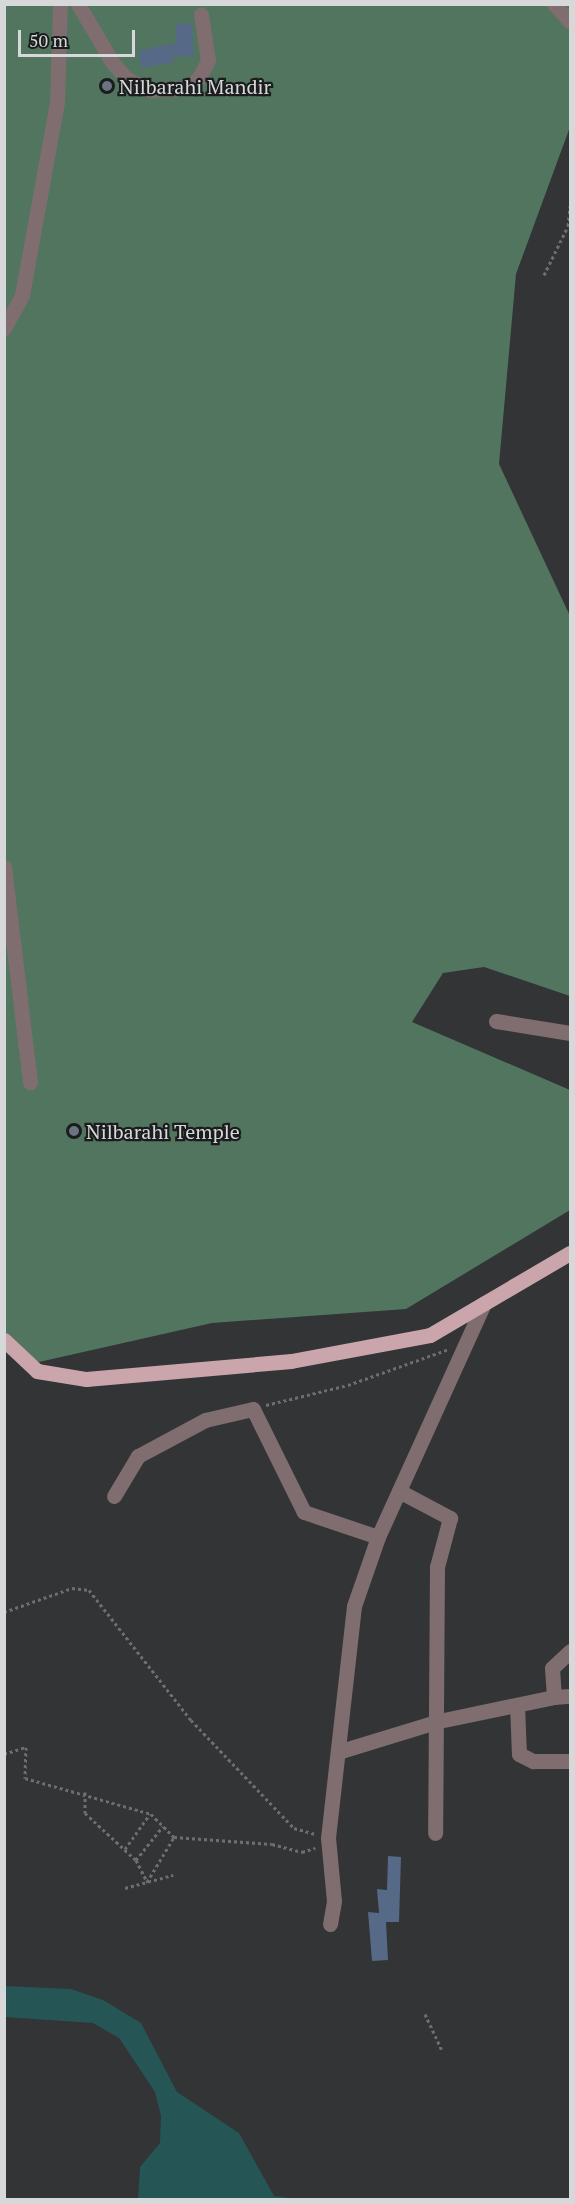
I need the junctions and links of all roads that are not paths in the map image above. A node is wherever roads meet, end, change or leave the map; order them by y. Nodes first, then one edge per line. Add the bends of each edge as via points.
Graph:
1 (60, 4) edge
2 (78, 4) edge
3 (554, 4) edge
4 (201, 15) dead end
5 (570, 22) edge
6 (4, 327) edge
7 (4, 867) edge
8 (496, 1021) dead end
9 (570, 1033) edge
10 (30, 1082) dead end
11 (570, 1252) edge
12 (484, 1303) junction
13 (4, 1340) edge
14 (399, 1491) junction
15 (114, 1496) dead end
16 (378, 1537) junction
17 (570, 1651) edge
18 (570, 1696) edge
19 (554, 1697) junction
20 (517, 1705) junction
21 (439, 1721) junction
22 (341, 1751) junction
23 (570, 1761) edge
24 (435, 1833) dead end
25 (330, 1924) dead end

1 - 6 street via 61,65 52,137 22,294
2 - 4 street via 112,62 127,79 150,90 187,88 199,78 208,60
3 - 5 street
7 - 10 street
8 - 9 street
11 - 12 main road
12 - 13 main road via 430,1335 291,1361 86,1379 37,1371
12 - 14 street via 459,1350 451,1379
14 - 16 street
14 - 21 street via 450,1518 438,1567 434,1660
15 - 16 street via 138,1456 206,1420 253,1409 304,1512
16 - 22 street via 349,1633
17 - 19 street via 552,1668
18 - 19 street
19 - 20 street
20 - 21 street
20 - 23 street via 519,1754 533,1761
21 - 22 street
21 - 24 street
22 - 25 street via 328,1838 334,1901

